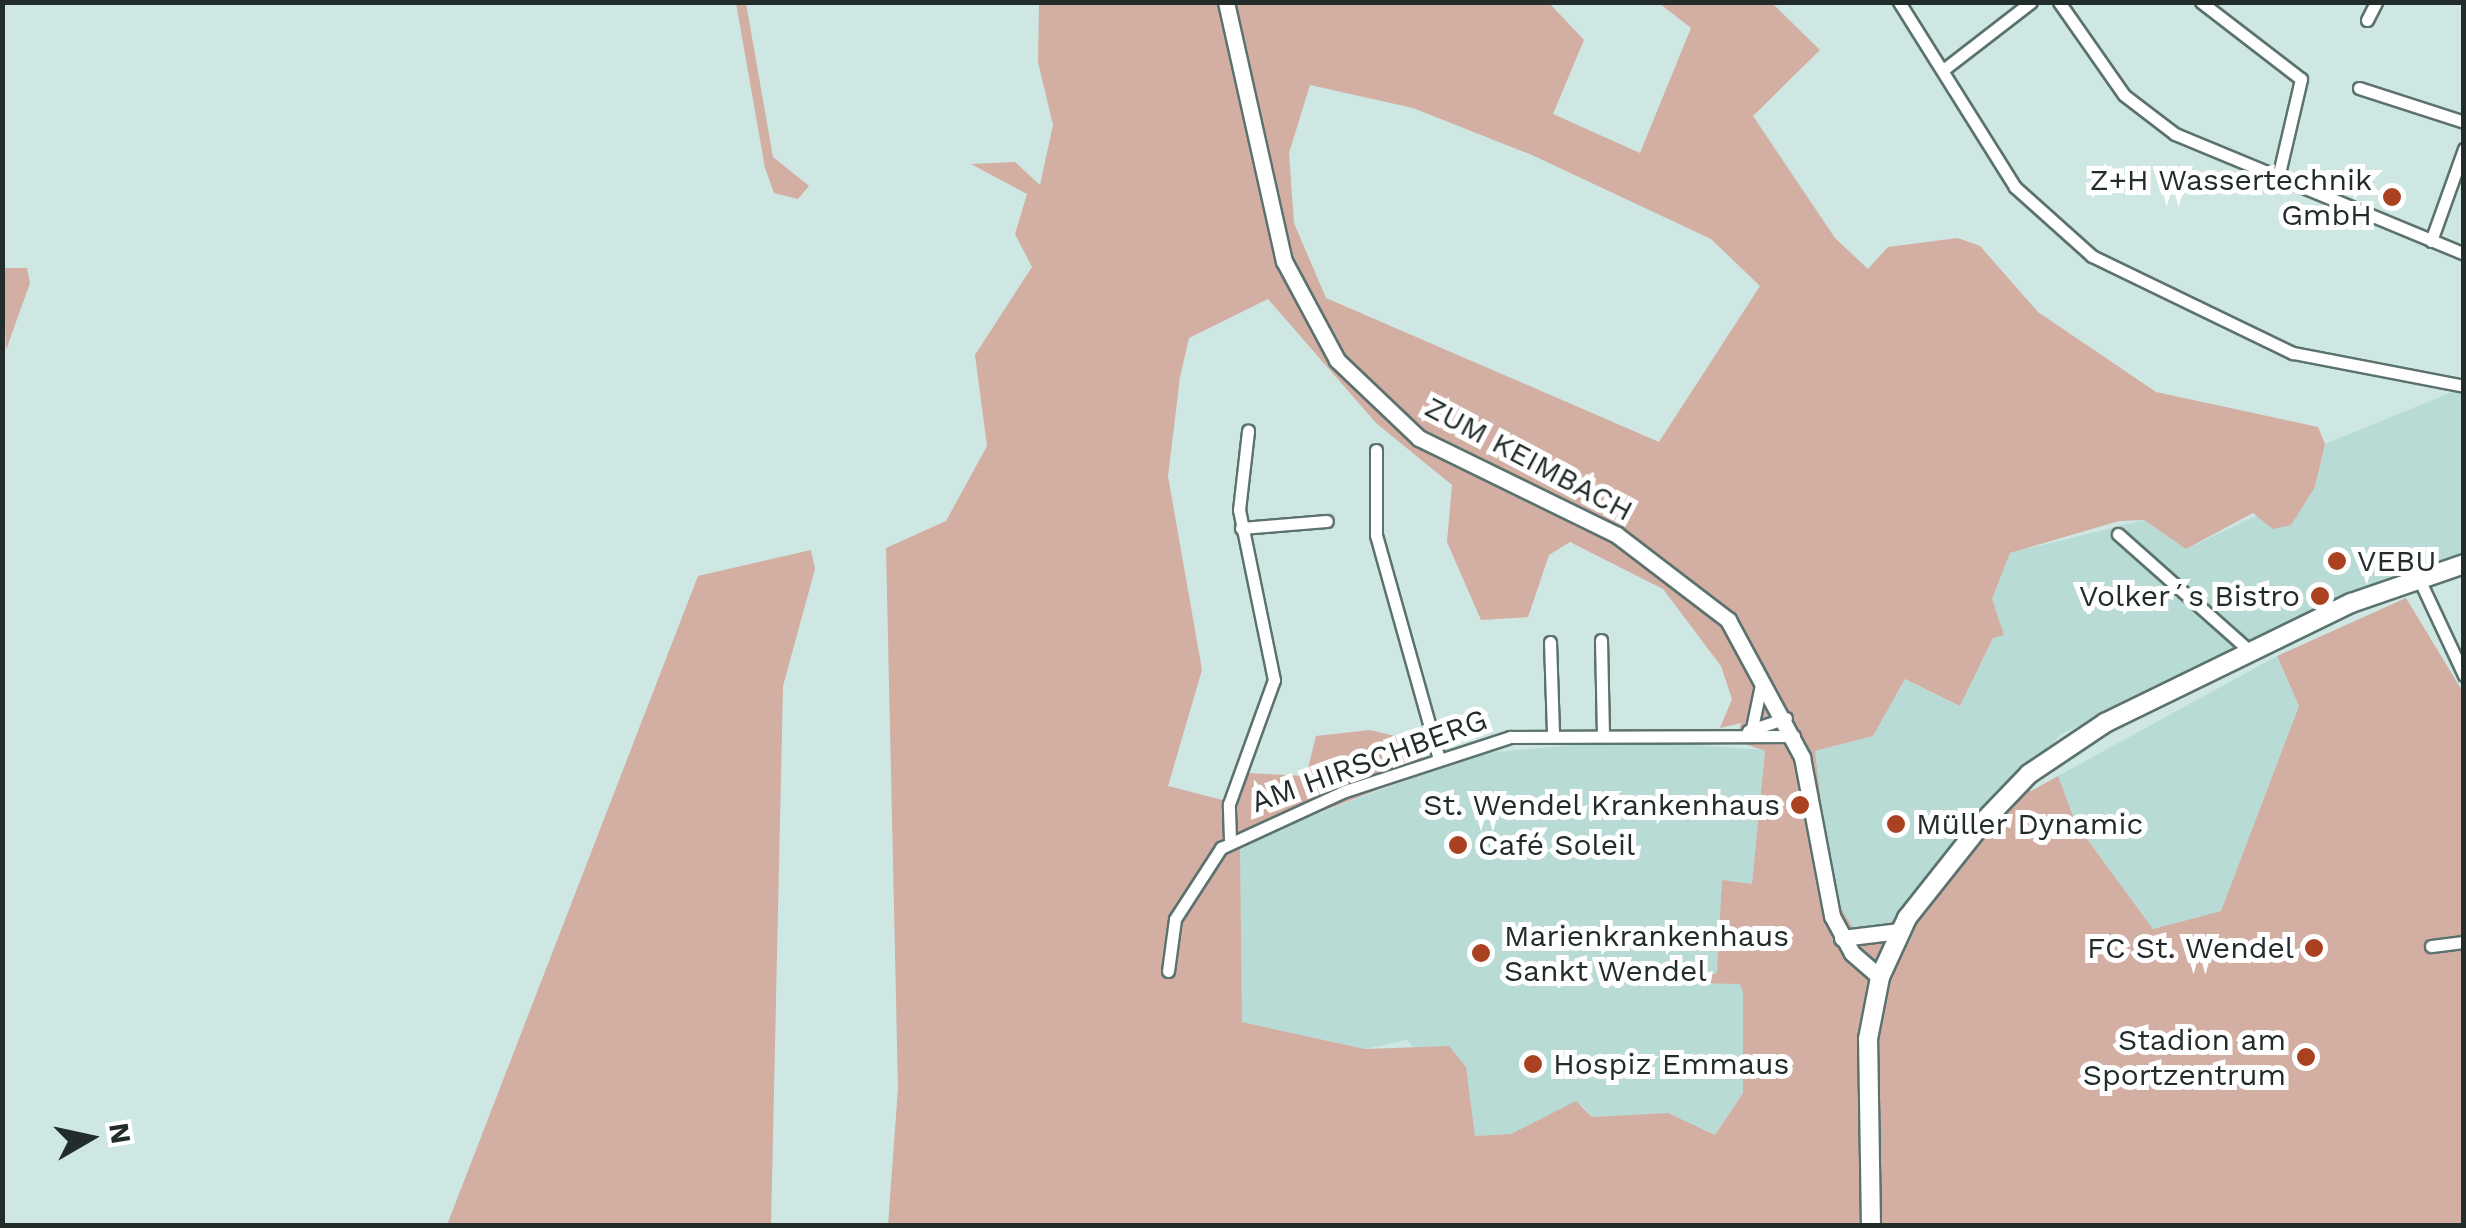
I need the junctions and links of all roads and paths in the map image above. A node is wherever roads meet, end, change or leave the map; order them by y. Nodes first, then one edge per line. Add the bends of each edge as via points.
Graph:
1 (1899, 2) edge
2 (2031, 2) edge
3 (2059, 2) edge
4 (2201, 2) edge
5 (2376, 2) edge
6 (1228, 13) edge
7 (2367, 20) dead end
8 (1943, 70) junction
9 (2360, 88) dead end
10 (2464, 122) edge
11 (2464, 149) edge
12 (2278, 182) junction
13 (2431, 240) junction
14 (2464, 254) edge
15 (2464, 386) edge
16 (1248, 431) dead end
17 (1376, 450) dead end
18 (1327, 521) dead end
19 (1241, 528) junction
20 (2118, 534) dead end
21 (2464, 564) edge
22 (2419, 580) junction
23 (1601, 640) dead end
24 (1550, 642) dead end
25 (2250, 651) junction
26 (1759, 666) junction
27 (2464, 674) edge
28 (1786, 718) junction
29 (1752, 728) junction
30 (1603, 732) junction
31 (1553, 733) junction
32 (1794, 736) junction
33 (1736, 741) junction
34 (1438, 756) junction
35 (1230, 839) junction
36 (1900, 931) junction
37 (1850, 940) junction
38 (2464, 942) edge
39 (2430, 946) dead end
40 (1883, 969) junction
41 (1168, 971) dead end
42 (1871, 1226) edge

1 - 8 street
2 - 8 street
3 - 12 street via 2145,114
4 - 12 street via 2301,79
5 - 7 street
6 - 26 street, ZUM KEIMBACH via 1284,261 1336,360 1419,438 1666,565 1728,620
8 - 15 street via 2015,187 2092,256 2293,353
9 - 10 street
11 - 13 street
12 - 13 street
13 - 14 street
16 - 19 street
17 - 34 street via 1371,495
18 - 19 street
19 - 35 street via 1274,680 1229,804
20 - 25 street
21 - 22 main road
22 - 25 main road
22 - 27 street
23 - 30 street
24 - 31 street
25 - 36 main road via 2104,723 2028,774
26 - 28 street, ZUM KEIMBACH
26 - 29 street
28 - 29 street
28 - 32 street, ZUM KEIMBACH
29 - 33 street
30 - 31 street, AM HIRSCHBERG
30 - 33 street, AM HIRSCHBERG
31 - 34 street, AM HIRSCHBERG
32 - 33 street, AM HIRSCHBERG
32 - 37 street, ZUM KEIMBACH
34 - 35 street, AM HIRSCHBERG
35 - 41 street, AM HIRSCHBERG via 1194,878
36 - 37 street
36 - 40 main road
37 - 40 street
38 - 39 street
40 - 42 main road via 1868,1039

